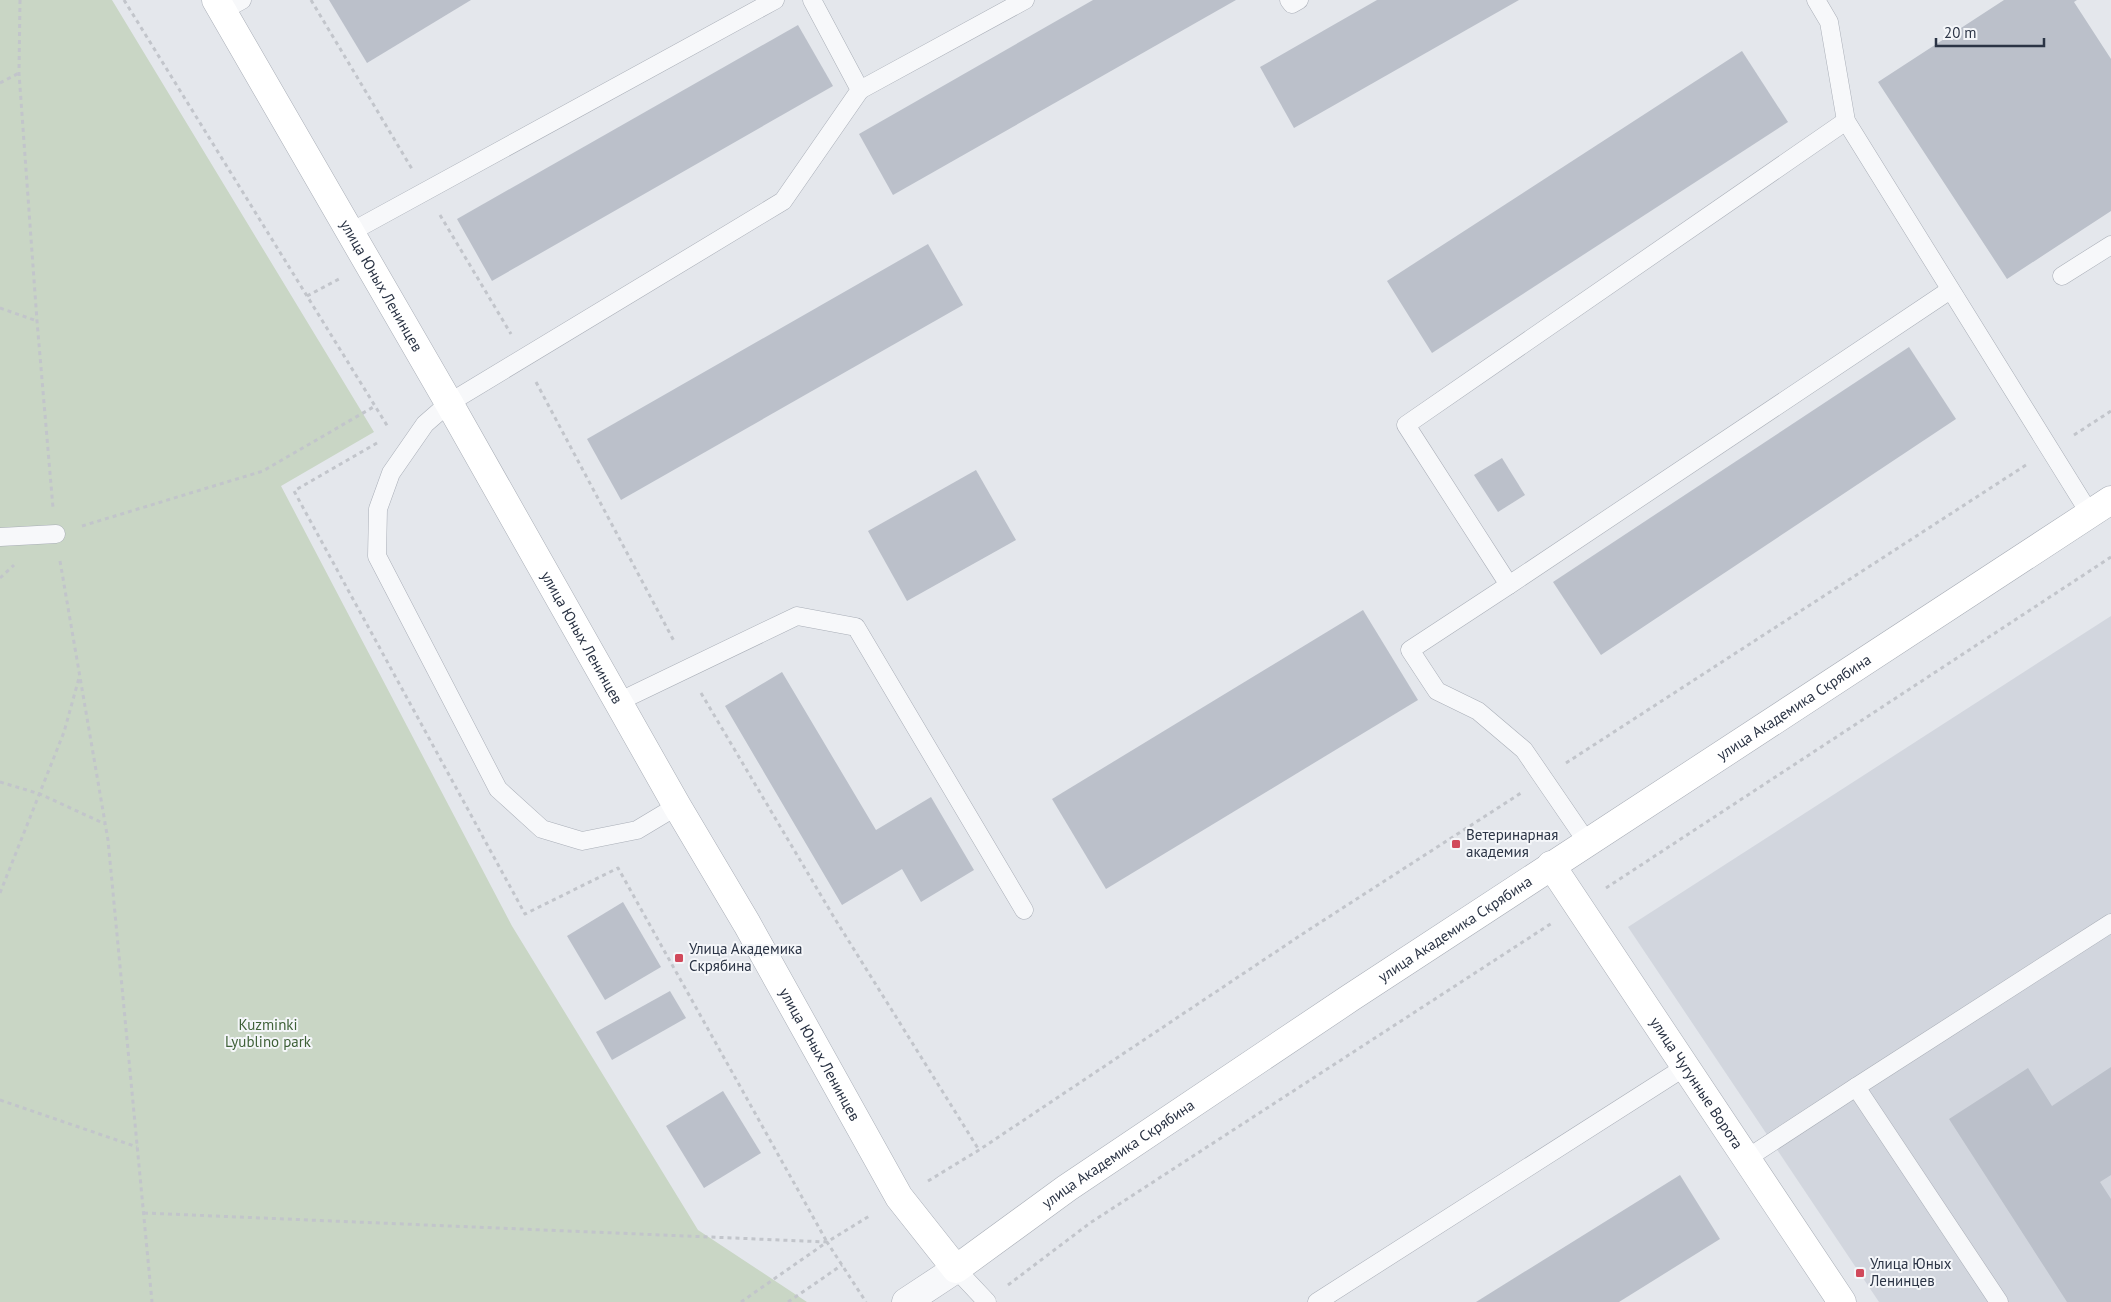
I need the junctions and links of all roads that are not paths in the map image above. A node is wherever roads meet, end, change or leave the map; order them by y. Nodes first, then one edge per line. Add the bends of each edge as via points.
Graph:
1 (775, 0) edge
2 (812, 0) edge
3 (1025, 0) edge
4 (1289, 0) edge
5 (1299, 0) edge
6 (1816, 0) edge
7 (227, 4) edge
8 (860, 90) junction
9 (1846, 121) junction
10 (351, 232) junction
11 (2111, 245) edge
12 (2062, 276) dead end
13 (1950, 290) junction
14 (449, 403) junction
15 (2100, 507) edge
16 (56, 534) road end
17 (0, 537) edge
18 (1509, 585) junction
19 (618, 702) junction
20 (677, 806) junction
21 (1587, 842) junction
22 (1551, 865) junction
23 (1024, 910) dead end
24 (2111, 923) edge
25 (1685, 1067) junction
26 (1856, 1087) junction
27 (1746, 1159) junction
28 (956, 1269) junction
29 (987, 1301) edge
30 (906, 1302) edge
31 (1317, 1302) edge
32 (1842, 1302) edge
33 (1999, 1302) edge

1 - 10 lane
2 - 8 lane
3 - 8 lane
4 - 5 lane via 1292,4
6 - 9 lane via 1829,22
7 - 10 main road, улица Юных Ленинцев
8 - 14 lane via 783,201
9 - 13 lane
9 - 18 lane via 1406,425
10 - 14 main road, улица Юных Ленинцев
11 - 12 lane
13 - 15 lane via 2050,450
13 - 18 lane
14 - 19 main road, улица Юных Ленинцев
14 - 20 lane via 425,424 391,473 378,509 377,556 498,789 542,829 582,841 637,830
15 - 21 main road, улица Академика Скрябина
16 - 17 lane
18 - 21 lane via 1410,650 1437,691 1478,711 1524,750
19 - 20 main road, улица Юных Ленинцев
19 - 23 lane via 797,616 856,628
20 - 28 main road, улица Юных Ленинцев via 747,924 899,1197
21 - 22 main road, улица Академика Скрябина
22 - 25 main road, улица Чугунные Ворота
22 - 28 main road, улица Академика Скрябина via 1067,1188
24 - 26 lane
25 - 27 main road, улица Чугунные Ворота
25 - 31 lane
26 - 27 lane
26 - 33 lane
27 - 32 main road, улица Чугунные Ворота
28 - 29 lane
28 - 30 street

